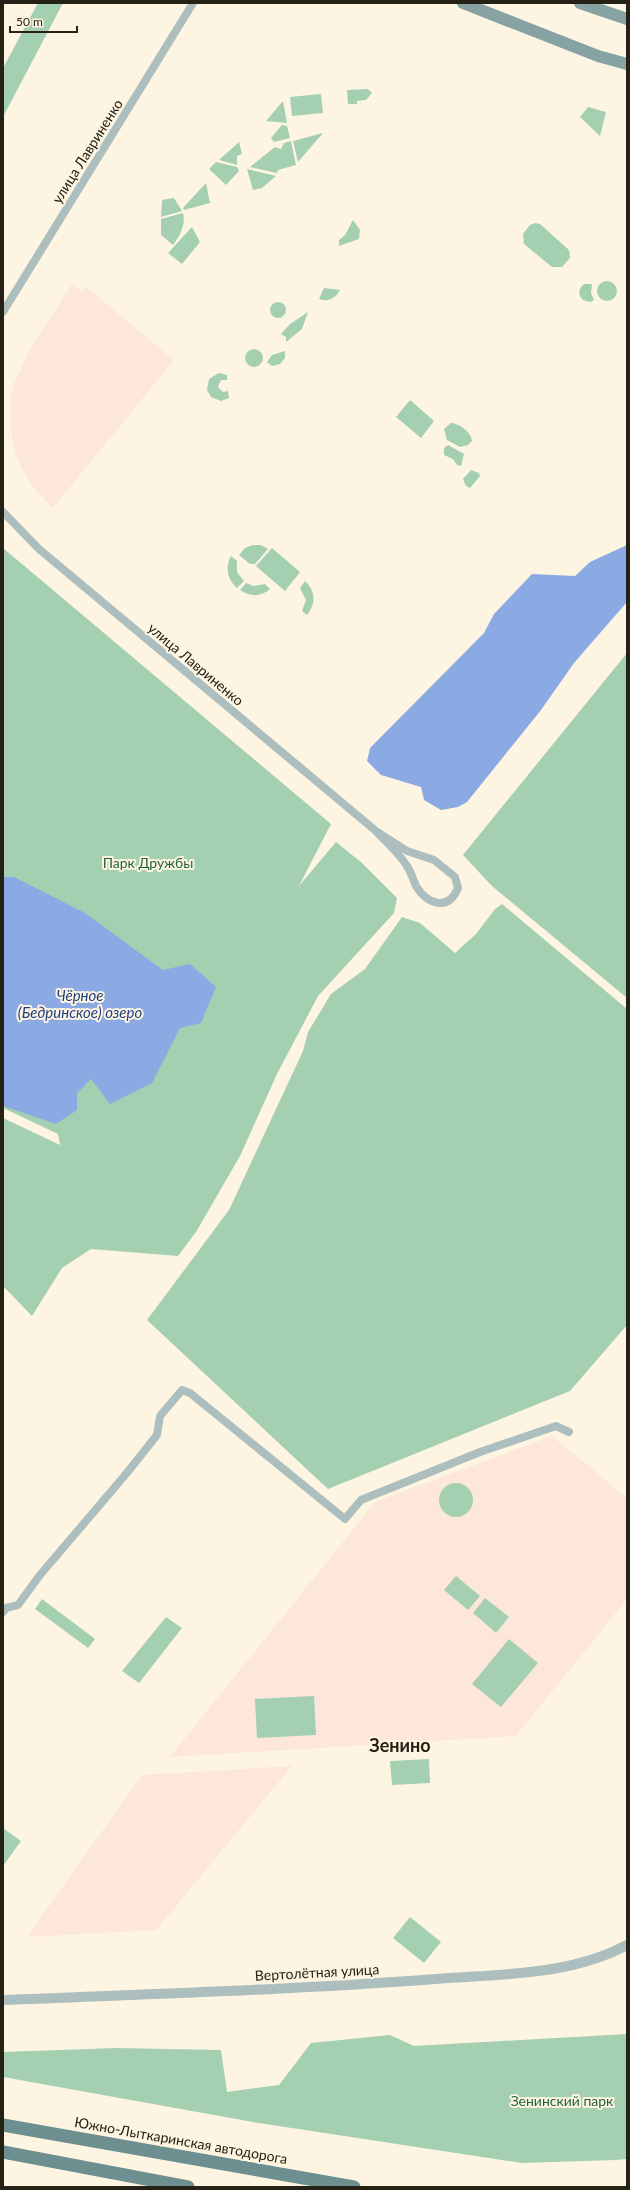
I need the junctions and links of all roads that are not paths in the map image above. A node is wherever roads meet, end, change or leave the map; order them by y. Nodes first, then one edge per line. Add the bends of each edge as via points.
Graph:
1 (193, 3) edge
2 (463, 3) edge
3 (580, 3) edge
4 (627, 19) edge
5 (627, 64) edge
6 (3, 312) edge
7 (3, 512) edge
8 (376, 831) junction
9 (569, 1432) dead end
10 (3, 1612) edge
11 (627, 1945) edge
12 (3, 2000) edge
13 (3, 2125) edge
14 (3, 2152) edge
15 (124, 2175) junction
16 (159, 2187) edge
17 (188, 2187) edge
18 (354, 2187) edge

1 - 6 street, улица Лавриненко
2 - 5 main road via 598,56
3 - 4 main road
7 - 8 street, улица Лавриненко via 39,549
8 - 8 street via 408,866 420,890 437,904 447,902 458,888 455,877 432,858 407,851
9 - 10 street via 556,1426 480,1452 361,1500 345,1519 190,1393 182,1390 160,1416 157,1435 18,1605 6,1608
11 - 12 street, Вертолётная улица via 578,1964 525,1972 371,1984
13 - 18 main road, Южно-Лыткаринская автодорога
14 - 15 main road
15 - 16 main road
15 - 17 main road

